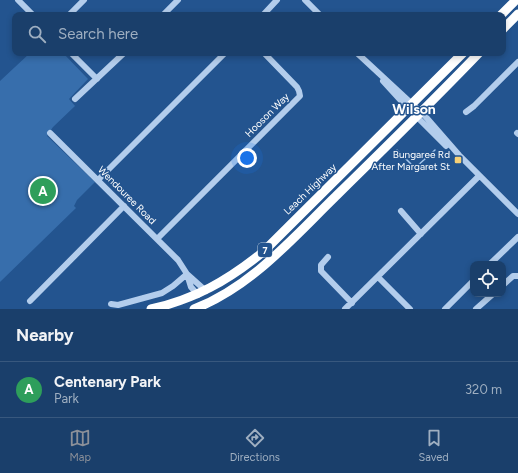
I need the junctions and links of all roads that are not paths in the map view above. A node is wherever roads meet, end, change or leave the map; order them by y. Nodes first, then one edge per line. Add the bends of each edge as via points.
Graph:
1 (18, 0) edge
2 (84, 0) edge
3 (178, 0) edge
4 (278, 0) edge
5 (305, 0) edge
6 (516, 0) edge
7 (30, 12) edge
8 (72, 12) edge
9 (166, 12) edge
10 (266, 12) edge
11 (317, 12) edge
12 (504, 12) edge
13 (518, 14) edge
14 (506, 25) edge
15 (74, 56) edge
16 (121, 56) edge
17 (223, 56) edge
18 (267, 56) edge
19 (361, 56) edge
20 (460, 56) edge
21 (476, 56) edge
22 (518, 62) edge
23 (96, 79) junction
24 (75, 99) dead end
25 (410, 106) junction
26 (466, 112) dead end
27 (419, 115) junction
28 (50, 133) dead end
29 (479, 176) junction
30 (98, 180) junction
31 (124, 206) junction
32 (401, 211) dead end
33 (518, 214) edge
34 (421, 234) junction
35 (517, 236) edge
36 (157, 239) junction
37 (328, 258) dead end
38 (493, 261) edge
39 (187, 274) junction
40 (517, 275) edge
41 (378, 277) junction
42 (245, 280) junction
43 (506, 282) edge
44 (470, 284) edge
45 (202, 293) junction
46 (490, 297) edge
47 (30, 301) dead end
48 (352, 303) junction
49 (111, 304) dead end
50 (151, 309) edge
51 (194, 309) edge
52 (345, 309) edge
53 (410, 309) edge
54 (445, 309) edge
55 (476, 309) edge

1 - 7 street
2 - 8 street
3 - 9 street
4 - 10 street
5 - 11 street
6 - 12 highway
13 - 14 highway
15 - 23 street
16 - 23 street
17 - 30 street
18 - 36 street, Hooson Way via 297,87 300,96
19 - 25 street
20 - 25 highway, Leach Highway / 7
21 - 27 highway, 7
22 - 26 street
23 - 24 street
25 - 27 street
25 - 45 highway, Leach Highway / 7 via 263,252 227,279
27 - 29 street
27 - 42 highway, 7 via 269,261
28 - 30 street, Wendouree Road
29 - 33 street
29 - 34 street
30 - 31 street, Wendouree Road
31 - 36 street, Wendouree Road
31 - 47 street
32 - 34 street
34 - 41 street
35 - 38 street
36 - 39 street, Wendouree Road via 178,260
37 - 48 street via 321,265 321,271
39 - 45 street, Wendouree Road via 191,287
39 - 49 street via 162,293 118,305
40 - 43 street
41 - 48 street
41 - 53 street
42 - 45 highway via 208,297
42 - 51 highway, 7 via 227,293
44 - 54 street
45 - 50 highway, Leach Highway / 7
46 - 55 street
48 - 52 street

